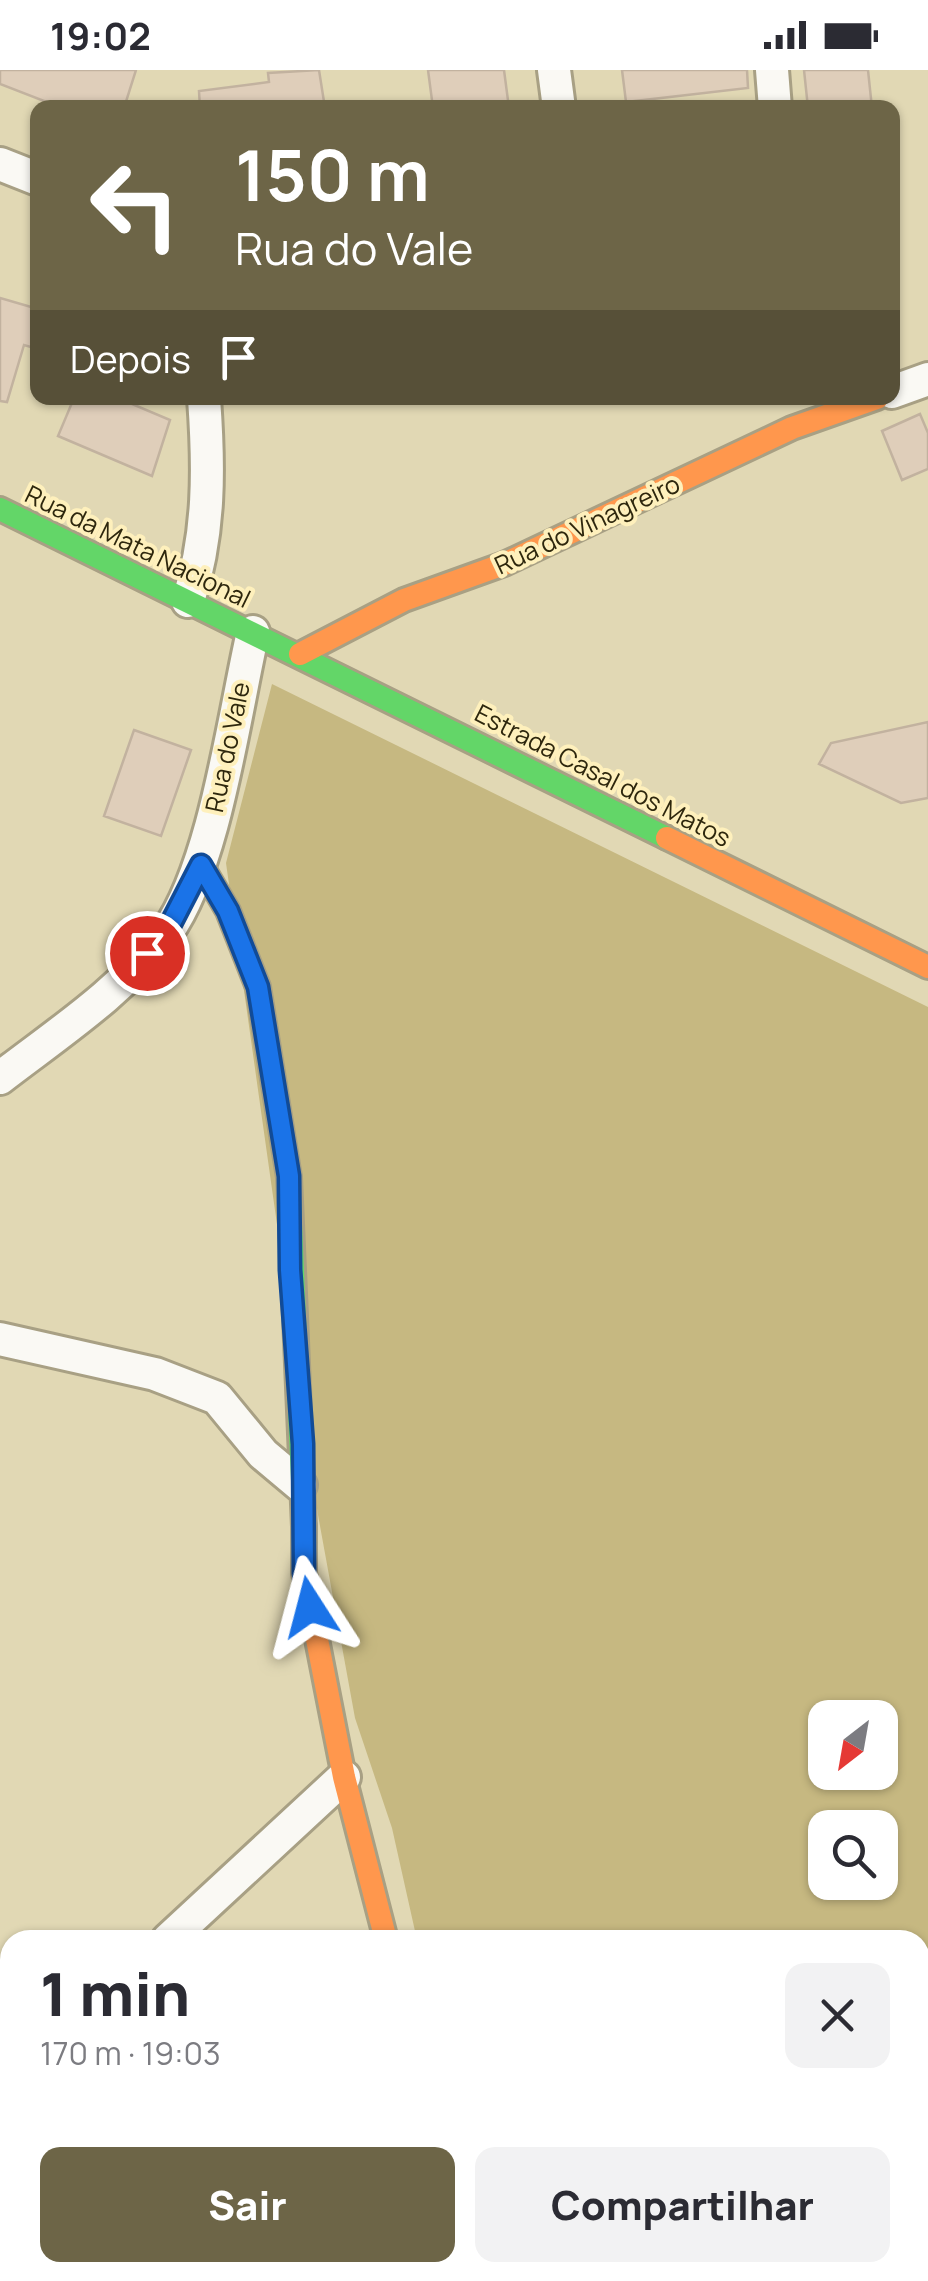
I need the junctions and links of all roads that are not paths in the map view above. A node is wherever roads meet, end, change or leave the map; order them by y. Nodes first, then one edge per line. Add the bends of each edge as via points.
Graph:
1 (554, 70) edge
2 (772, 70) edge
3 (558, 100) edge
4 (775, 100) edge
5 (0, 164) edge
6 (30, 176) edge
7 (928, 379) edge
8 (900, 389) edge
9 (205, 405) edge
10 (838, 405) edge
11 (795, 413) edge
12 (0, 509) edge
13 (188, 600) junction
14 (253, 632) junction
15 (300, 654) junction
16 (201, 865) junction
17 (928, 967) edge
18 (0, 1078) edge
19 (0, 1339) edge
20 (300, 1485) junction
21 (344, 1777) junction
22 (179, 1930) edge
23 (383, 1930) edge

1 - 3 street
2 - 4 street
5 - 6 street
7 - 8 street
9 - 13 street via 209,466 202,558
10 - 11 street, Rua do Vinagreiro
11 - 15 street, Rua do Vinagreiro via 504,564 404,600
12 - 13 street, Rua da Mata Nacional
13 - 14 street, Rua da Mata Nacional
14 - 15 street, Estrada Casal dos Matos
14 - 16 street, Rua do Vale
15 - 17 street, Estrada Casal dos Matos
16 - 18 street, Rua do Vale via 167,931 106,997
16 - 20 street via 258,987 289,1176
19 - 20 street via 156,1374 218,1398 263,1454
20 - 21 street via 304,1573
21 - 22 street
21 - 23 street

